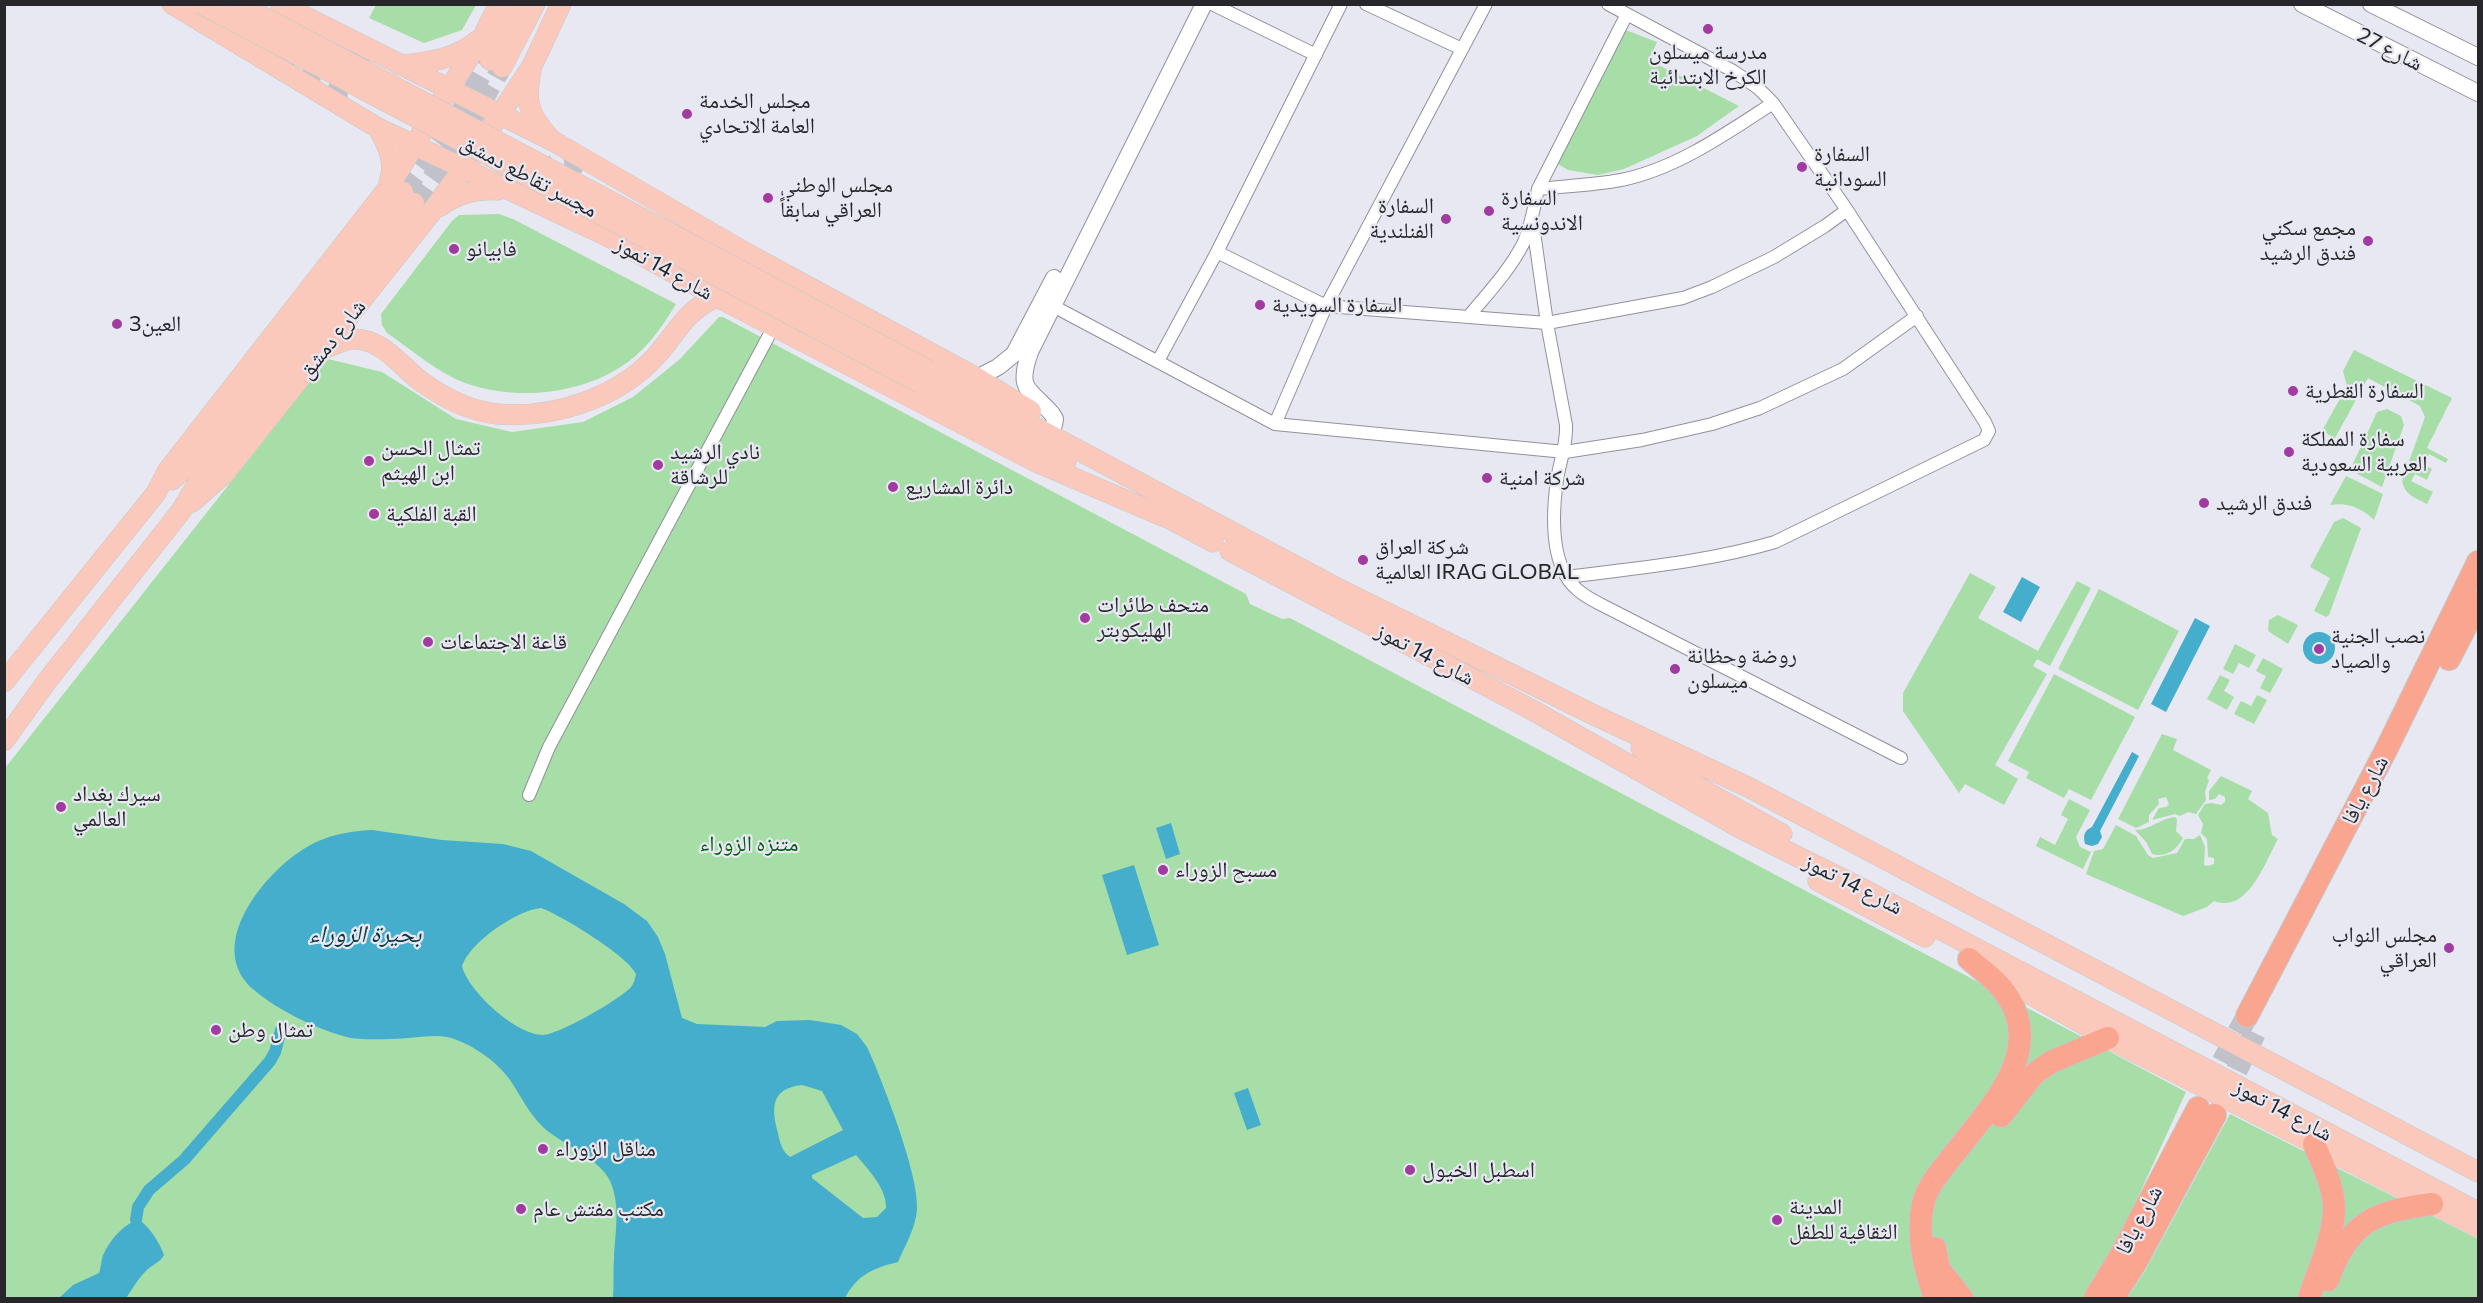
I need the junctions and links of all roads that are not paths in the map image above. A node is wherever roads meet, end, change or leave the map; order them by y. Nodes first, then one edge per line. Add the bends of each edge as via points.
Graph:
1 (172, 4) edge
2 (201, 4) edge
3 (238, 4) edge
4 (280, 4) edge
5 (499, 4) edge
6 (519, 4) edge
7 (535, 4) edge
8 (561, 4) edge
9 (1192, 4) edge
10 (1204, 4) edge
11 (1212, 4) edge
12 (1341, 4) edge
13 (1366, 4) edge
14 (1486, 4) edge
15 (1608, 4) edge
16 (2302, 4) edge
17 (2371, 4) edge
18 (1627, 14) junction
19 (483, 36) junction
20 (1462, 49) junction
21 (1316, 55) junction
22 (2478, 57) edge
23 (399, 65) junction
24 (532, 66) junction
25 (2478, 93) edge
26 (445, 96) junction
27 (1773, 103) junction
28 (495, 121) junction
29 (378, 128) junction
30 (418, 138) junction
31 (553, 141) junction
32 (467, 163) junction
33 (1538, 189) junction
34 (507, 191) junction
35 (409, 199) junction
36 (1846, 210) junction
37 (1532, 218) junction
38 (1216, 252) junction
39 (717, 297) junction
40 (1053, 306) junction
41 (1326, 306) junction
42 (1469, 316) junction
43 (1917, 316) junction
44 (1547, 323) junction
45 (774, 326) junction
46 (324, 349) junction
47 (1158, 361) junction
48 (924, 377) junction
49 (977, 378) junction
50 (959, 387) junction
51 (1275, 424) junction
52 (1056, 440) junction
53 (1565, 452) junction
54 (1034, 461) junction
55 (1168, 508) junction
56 (181, 511) junction
57 (2478, 562) edge
58 (1567, 577) junction
59 (1335, 597) junction
60 (2478, 603) edge
61 (42, 636) junction
62 (47, 681) junction
63 (4, 682) edge
64 (1592, 714) junction
65 (4, 741) edge
66 (1901, 758) dead end
67 (529, 795) dead end
68 (1742, 829) junction
69 (1969, 959) junction
70 (2108, 1038) junction
71 (2206, 1111) tunnel mouth
72 (2314, 1144) junction
73 (2478, 1172) edge
74 (2478, 1187) edge
75 (2478, 1197) edge
76 (2432, 1204) junction
77 (2478, 1212) edge
78 (2478, 1227) edge
79 (2128, 1259) junction
80 (1935, 1299) edge
81 (1962, 1299) edge
82 (2081, 1299) edge
83 (2095, 1299) edge
84 (2113, 1299) edge
85 (2130, 1299) edge
86 (2309, 1299) edge
87 (2322, 1299) edge

1 - 29 main road, شارع 14 تموز
2 - 48 main road, مجسر تقاطع دمشق, bridge
3 - 48 main road, مجسر تقاطع دمشق, bridge
4 - 23 main road, شارع 14 تموز
5 - 19 main road
6 - 7 main road via 496,63
8 - 24 main road
9 - 49 street via 1019,347 1006,362
10 - 40 street
11 - 21 street
12 - 21 street
13 - 20 street
14 - 20 street
15 - 18 street
16 - 25 street, شارع 27
17 - 22 street, شارع 27
18 - 27 street via 1733,71 1758,87
18 - 33 street
19 - 23 main road via 445,59
19 - 26 main road
20 - 41 street
21 - 38 street
23 - 26 main road, شارع 14 تموز
24 - 28 main road
24 - 31 main road via 527,90 529,107
26 - 28 main road, شارع 14 تموز
27 - 33 street via 1696,150 1653,170 1623,180
27 - 36 street
28 - 31 main road, شارع 14 تموز
29 - 30 main road, شارع 14 تموز
29 - 35 main road
30 - 32 main road, شارع 14 تموز
30 - 35 main road, شارع دمشق
31 - 49 main road, شارع 14 تموز via 748,254
32 - 34 main road, شارع 14 تموز
32 - 35 main road, شارع دمشق
33 - 37 street
34 - 35 main road via 475,189
34 - 39 main road, شارع 14 تموز via 607,236
35 - 46 main road, شارع دمشق
35 - 56 main road, شارع دمشق via 208,466
35 - 61 main road, شارع دمشق via 173,464 156,493
36 - 43 street
36 - 44 street via 1774,257 1683,298
37 - 42 street via 1524,242 1507,270
37 - 44 street
38 - 41 street
38 - 47 street
39 - 45 main road, شارع 14 تموز
39 - 46 main road via 690,312 656,356 623,383 585,402 539,413 497,414 466,406 421,382 382,348 362,340 343,341
40 - 47 street
40 - 52 street via 1030,352 1023,379 1028,390 1052,414
41 - 42 street
41 - 51 street
42 - 44 street
43 - 53 street via 1843,369 1760,408 1712,424
43 - 58 street via 1985,422 1989,431 1984,440 1774,542 1746,551 1659,566
44 - 53 street via 1566,425
45 - 54 main road, شارع 14 تموز
45 - 67 street via 555,736
46 - 56 main road, شارع دمشق via 224,474
47 - 51 street
48 - 50 main road, شارع 14 تموز
48 - 52 main road, شارع 14 تموز
49 - 50 street
49 - 52 main road, شارع 14 تموز
50 - 52 main road, شارع 14 تموز
51 - 53 street
52 - 54 main road via 1045,461
52 - 55 main road, شارع 14 تموز
52 - 55 main road, شارع 14 تموز
53 - 58 street via 1557,479 1555,510 1557,546
54 - 55 main road, شارع 14 تموز
55 - 59 main road, شارع 14 تموز
55 - 59 main road, شارع 14 تموز via 1222,547
56 - 62 main road, شارع دمشق
57 - 60 highway, شارع يافا via 2254,1019
58 - 66 street via 1581,593 1602,605
59 - 64 main road, شارع 14 تموز
59 - 68 main road, شارع 14 تموز
61 - 62 main road via 58,652
61 - 63 main road, شارع دمشق
62 - 65 main road, شارع دمشق
64 - 73 main road, شارع 14 تموز via 1750,788
64 - 74 main road via 1700,777
64 - 75 main road, شارع 14 تموز via 1743,813
68 - 69 main road via 1794,868
68 - 77 main road, شارع 14 تموز
69 - 70 main road
69 - 80 highway via 1995,980 2009,998 2018,1020 2020,1040 2015,1066 2003,1090 1938,1174 1923,1202 1920,1238
70 - 72 main road
70 - 81 highway via 2051,1062 2034,1074 1949,1181 1936,1210 1934,1241 1940,1269
71 - 79 highway, شارع يافا
72 - 76 main road
72 - 86 highway via 2332,1190 2334,1212
76 - 78 main road
76 - 87 highway via 2389,1211 2355,1232 2341,1252
79 - 82 highway
79 - 83 highway, شارع يافا
79 - 84 highway, شارع يافا
79 - 85 highway

